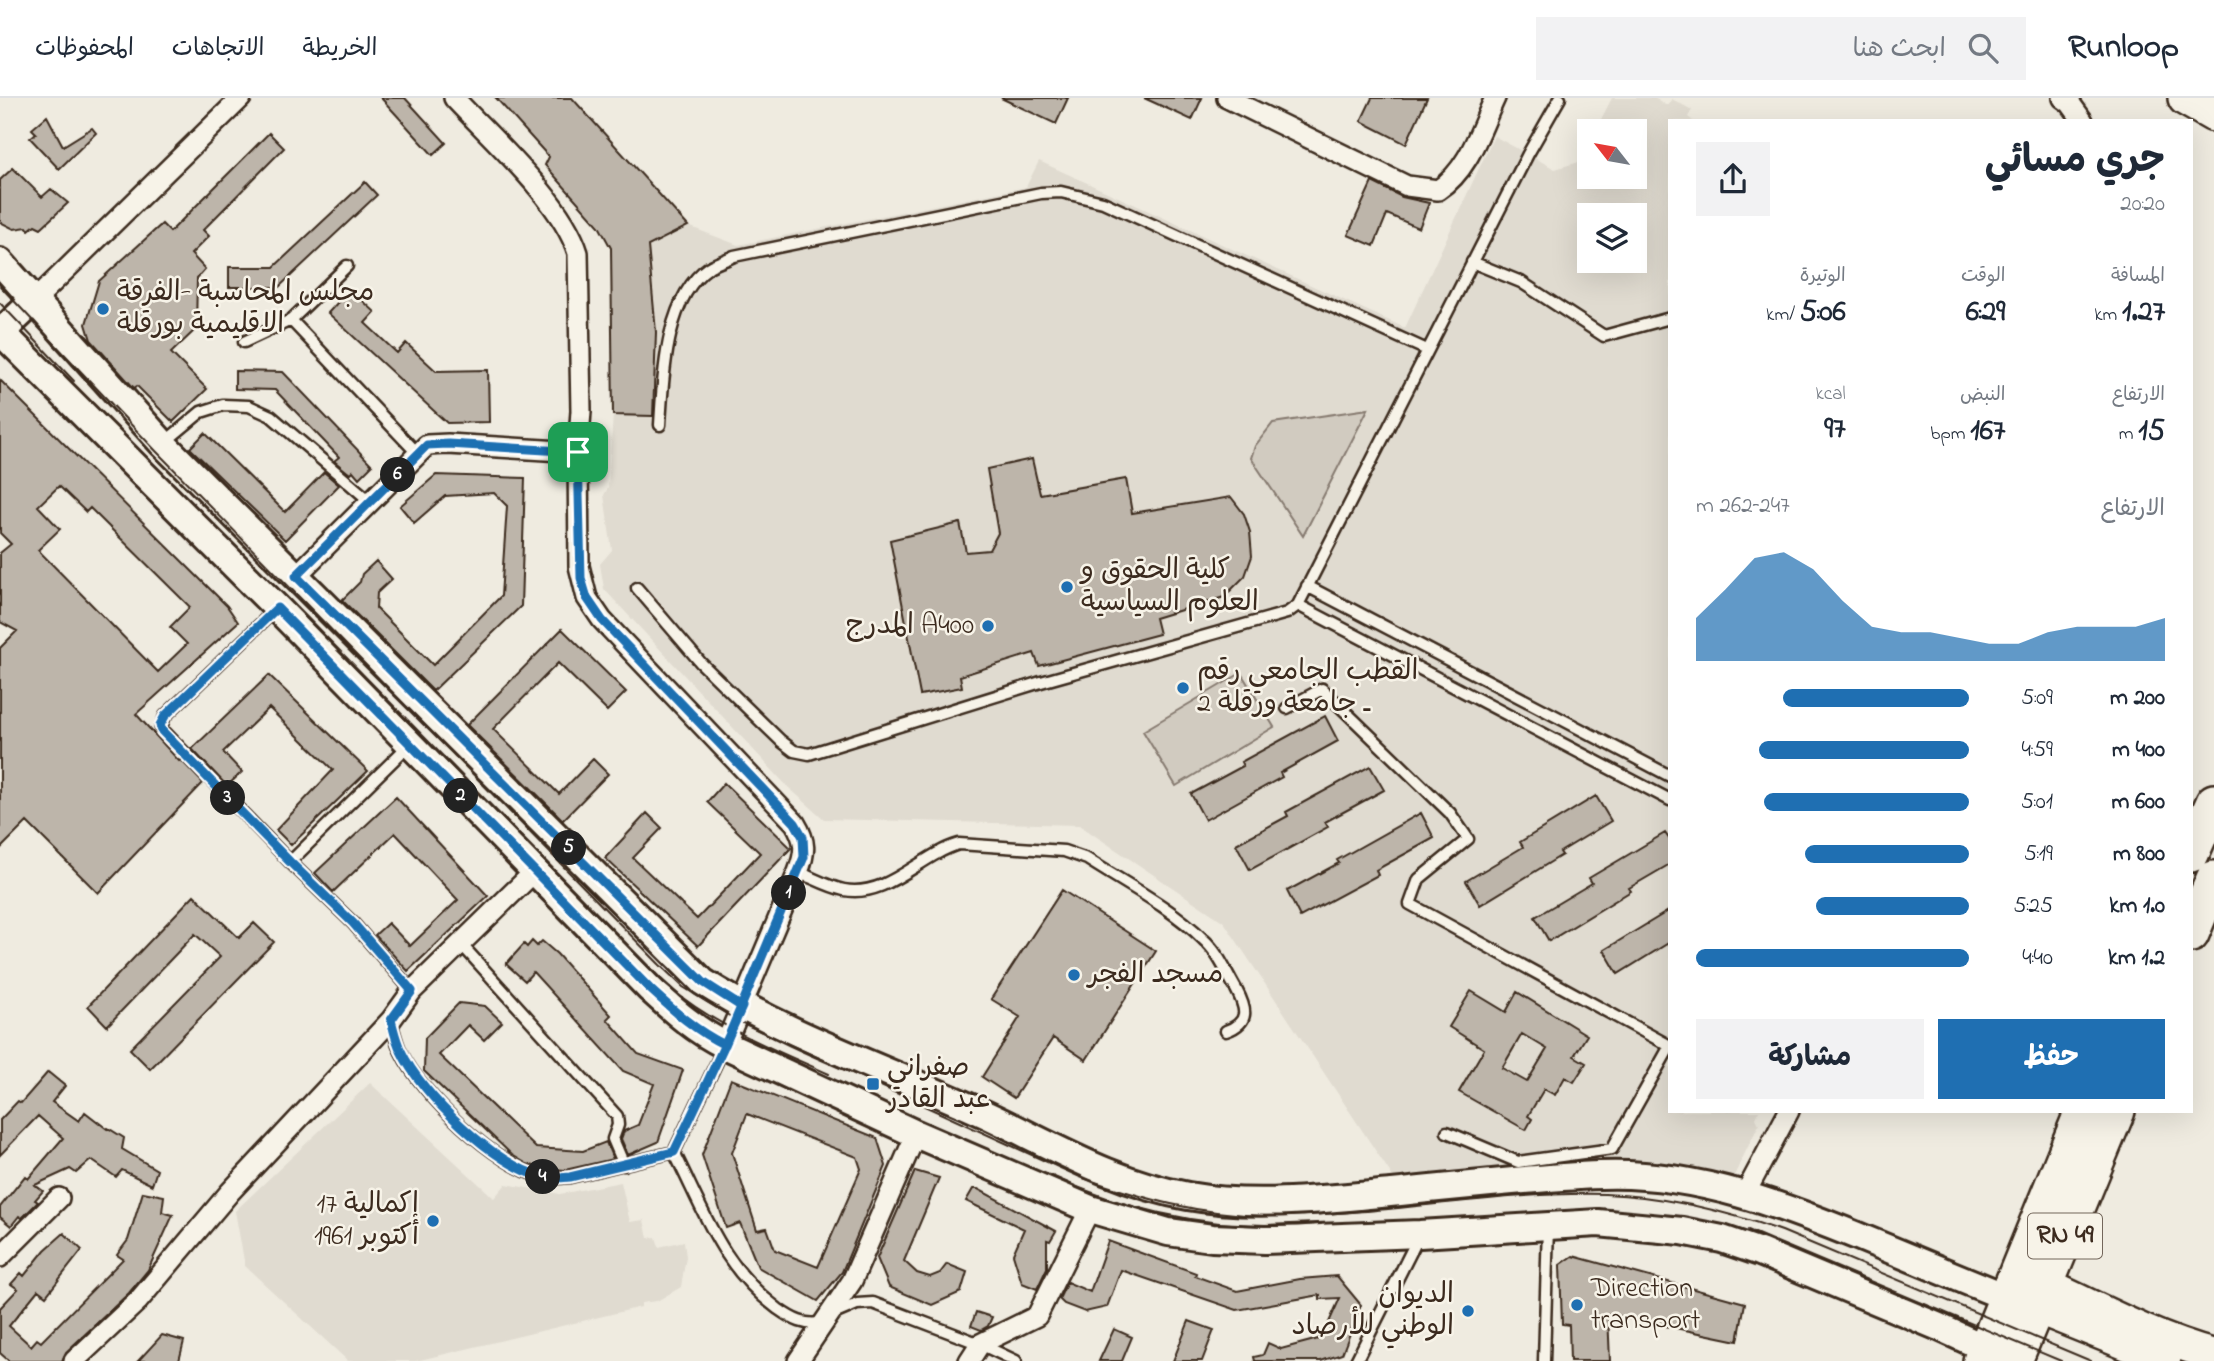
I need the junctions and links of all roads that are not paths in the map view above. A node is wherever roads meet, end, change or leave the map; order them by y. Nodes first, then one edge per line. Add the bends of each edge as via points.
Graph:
1 (241, 98) edge
2 (454, 98) edge
3 (1227, 98) edge
4 (1495, 98) edge
5 (1560, 98) edge
6 (2063, 98) edge
7 (2186, 98) edge
8 (2214, 114) edge
9 (2082, 119) edge
10 (0, 262) edge
11 (1472, 262) junction
12 (347, 266) dead end
13 (34, 300) junction
14 (1668, 319) edge
15 (291, 320) junction
16 (0, 332) edge
17 (244, 342) dead end
18 (1427, 351) junction
19 (660, 425) dead end
20 (163, 444) junction
21 (578, 452) junction
22 (418, 454) junction
23 (371, 502) junction
24 (296, 576) junction
25 (1307, 586) junction
26 (637, 588) dead end
27 (1298, 605) junction
28 (277, 608) junction
29 (1287, 708) dead end
30 (410, 743) junction
31 (1668, 775) edge
32 (1668, 799) edge
33 (2214, 802) edge
34 (2193, 849) edge
35 (290, 862) junction
36 (534, 872) junction
37 (798, 872) junction
38 (2214, 879) edge
39 (2193, 929) edge
40 (461, 944) junction
41 (412, 991) junction
42 (742, 1007) junction
43 (391, 1020) junction
44 (1226, 1031) dead end
45 (725, 1045) junction
46 (1668, 1045) edge
47 (1668, 1050) edge
48 (1787, 1113) edge
49 (2082, 1113) edge
50 (2116, 1113) edge
51 (1447, 1132) dead end
52 (916, 1134) junction
53 (674, 1152) junction
54 (624, 1165) junction
55 (1745, 1194) junction
56 (59, 1198) dead end
57 (1090, 1209) junction
58 (1548, 1225) junction
59 (1420, 1234) junction
60 (0, 1257) edge
61 (2029, 1296) junction
62 (828, 1319) junction
63 (980, 1344) junction
64 (2214, 1355) edge
65 (1998, 1358) edge
66 (74, 1361) edge
67 (798, 1361) edge
68 (969, 1361) edge
69 (1016, 1361) edge
70 (1356, 1361) edge
71 (1544, 1361) edge
72 (2167, 1361) edge

1 - 13 street
2 - 21 street via 558,212 573,236 580,279
3 - 4 street via 1407,186 1438,190 1462,169
5 - 11 lane
6 - 9 street
7 - 8 highway
10 - 13 street
11 - 14 lane via 1521,282 1604,336
11 - 18 lane
12 - 15 lane
13 - 16 street
13 - 20 street
15 - 17 lane
15 - 22 lane
16 - 28 street
18 - 19 lane via 1102,202 1061,192 1041,193 734,256 708,268 690,287 678,310 669,340
18 - 25 lane
20 - 23 lane via 201,412 223,405 249,406 271,416
20 - 24 street
21 - 22 street via 448,444 427,445
21 - 37 street via 579,566 587,598 602,620 795,823 805,847
22 - 23 street
23 - 24 street
24 - 42 street via 703,982
25 - 27 lane
25 - 31 lane
26 - 27 lane via 701,663 781,741 794,751 809,754 1287,613
27 - 32 lane
28 - 30 street
28 - 35 lane via 160,725
29 - 46 lane via 1322,689 1451,813 1468,839 1419,879 1410,904
30 - 35 lane
30 - 36 street
33 - 34 highway
35 - 41 lane via 353,923
36 - 40 street
36 - 45 street via 679,1017
37 - 42 street
37 - 44 lane via 856,891 889,882 959,844 1074,854 1157,904 1216,954 1245,1006 1242,1022
38 - 39 highway
40 - 41 street
40 - 54 lane via 617,1116 613,1139
41 - 43 street
42 - 45 street
42 - 55 street via 969,1106 1088,1165 1187,1196 1233,1201 1310,1200 1602,1175 1692,1183
43 - 54 lane via 401,1053 436,1100 511,1164 557,1178
43 - 66 street via 230,1192 138,1301
45 - 52 street
45 - 53 lane
47 - 51 lane via 1612,1149 1518,1163
48 - 55 street
49 - 61 highway, RN 49
50 - 61 highway, RN 49
52 - 57 street
52 - 62 street via 852,1281
53 - 54 lane
53 - 62 lane via 719,1245 741,1276 801,1322
55 - 61 street
56 - 60 street
57 - 59 street via 1168,1232 1212,1238
57 - 63 street via 1037,1316
58 - 59 street
58 - 65 street via 1637,1226 1722,1239 1939,1327
58 - 71 lane
59 - 70 lane
61 - 64 main road
61 - 65 highway, RN 49
61 - 72 main road
62 - 63 lane via 848,1307 873,1303
62 - 67 street
63 - 68 street
63 - 69 lane

